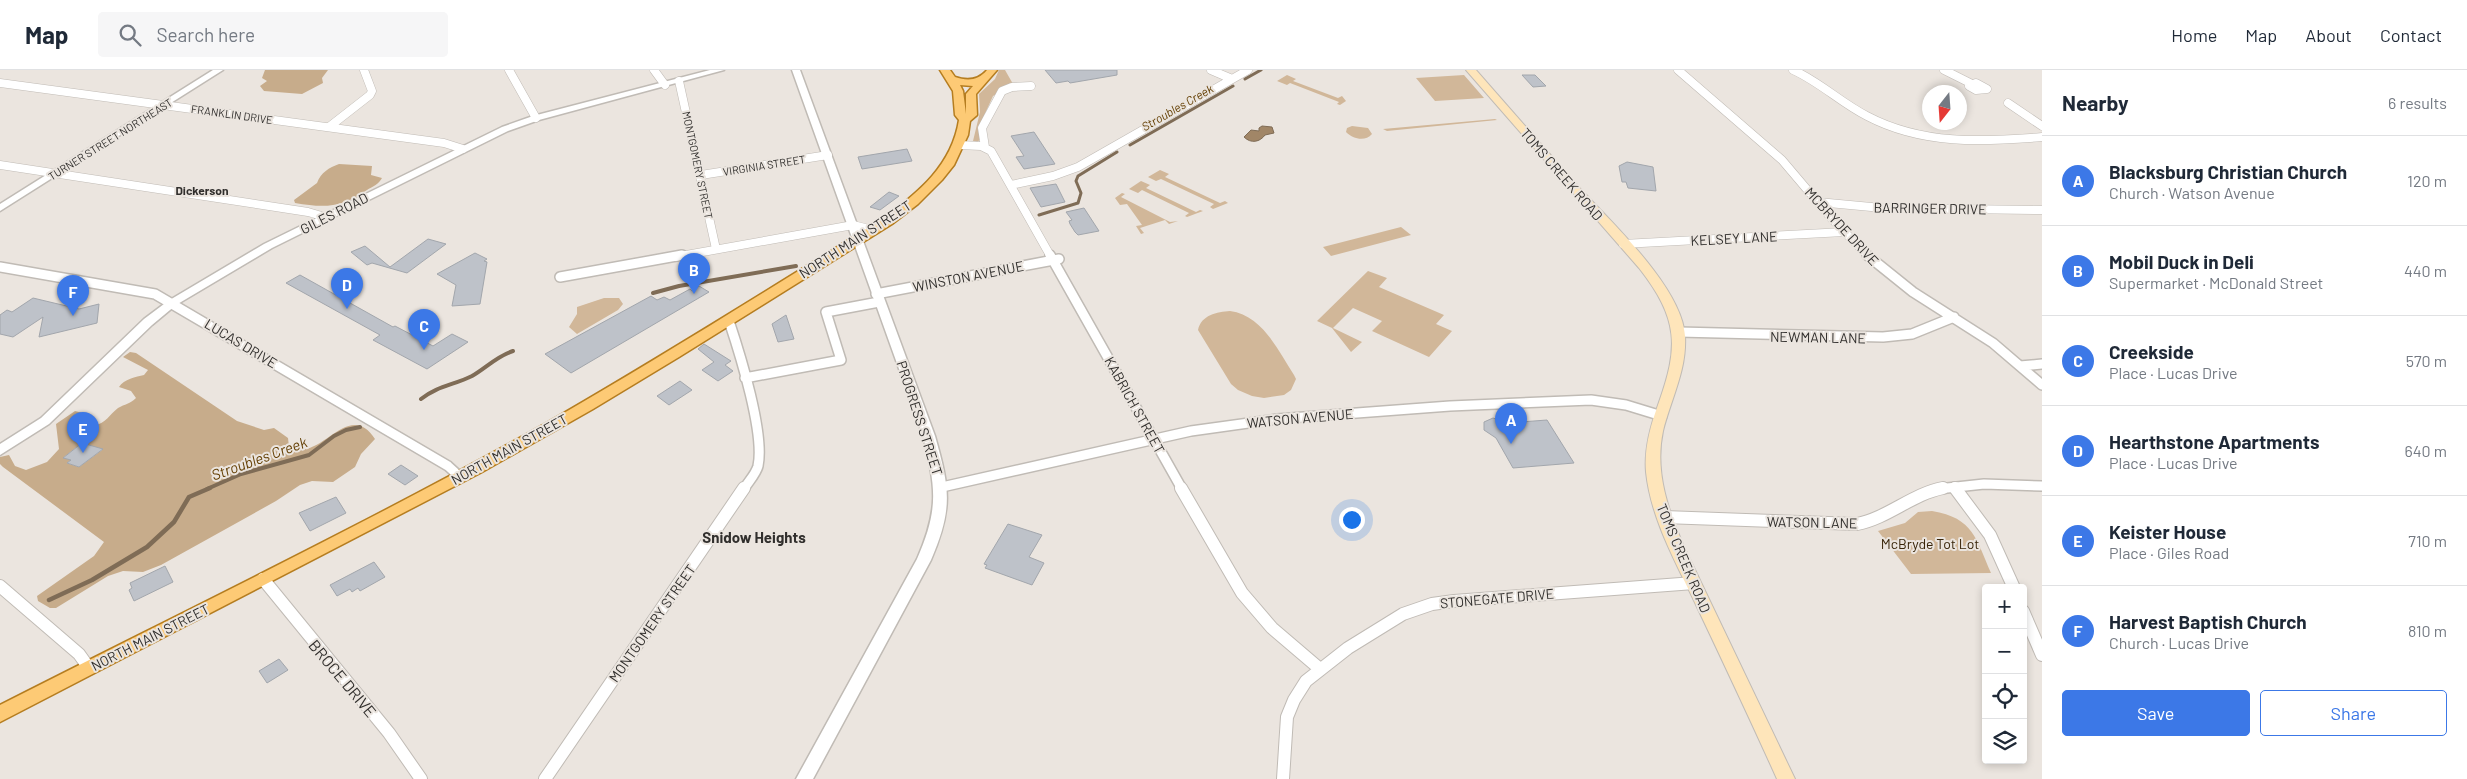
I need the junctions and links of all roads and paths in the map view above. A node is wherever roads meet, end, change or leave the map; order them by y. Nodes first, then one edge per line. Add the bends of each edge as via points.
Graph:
1 (219, 70) edge
2 (364, 70) edge
3 (509, 70) edge
4 (654, 70) edge
5 (720, 70) edge
6 (796, 70) edge
7 (1210, 70) edge
8 (1248, 70) edge
9 (1471, 70) edge
10 (1678, 70) edge
11 (1794, 70) edge
12 (1944, 70) edge
13 (947, 73) edge
14 (989, 73) edge
15 (1232, 79) junction
16 (679, 81) junction
17 (0, 83) edge
18 (1970, 84) dead end
19 (665, 85) junction
20 (1031, 86) dead end
21 (2008, 103) dead end
22 (164, 105) junction
23 (536, 118) junction
24 (965, 119) junction
25 (2042, 126) edge
26 (329, 127) junction
27 (2042, 137) edge
28 (958, 145) junction
29 (985, 147) junction
30 (463, 149) junction
31 (828, 155) junction
32 (0, 165) edge
33 (55, 173) junction
34 (701, 175) junction
35 (1011, 185) junction
36 (1818, 202) junction
37 (0, 208) edge
38 (2042, 210) edge
39 (325, 217) junction
40 (853, 225) junction
41 (873, 230) junction
42 (1844, 232) junction
43 (857, 240) junction
44 (1623, 244) junction
45 (716, 250) junction
46 (1057, 259) junction
47 (0, 267) edge
48 (560, 277) dead end
49 (878, 298) junction
50 (172, 303) junction
51 (1954, 316) junction
52 (728, 321) junction
53 (1678, 332) junction
54 (2042, 364) edge
55 (2020, 366) junction
56 (746, 378) junction
57 (2042, 385) edge
58 (1662, 416) junction
59 (1154, 439) junction
60 (0, 450) edge
61 (460, 476) junction
62 (2042, 486) edge
63 (942, 487) junction
64 (1954, 487) junction
65 (1664, 517) junction
66 (263, 579) junction
67 (1694, 583) junction
68 (2012, 584) edge
69 (0, 586) edge
70 (2027, 620) edge
71 (2042, 655) edge
72 (89, 668) junction
73 (1320, 669) junction
74 (0, 714) edge
75 (421, 779) edge
76 (544, 779) edge
77 (804, 779) edge
78 (1283, 779) edge
79 (1786, 779) edge

1 - 22 street, TURNER STREET NORTHEAST
2 - 26 street via 372,91 370,95
3 - 23 street
4 - 19 street
5 - 16 street, GILES ROAD
6 - 31 street, PROGRESS STREET
7 - 15 street
8 - 15 street
9 - 44 main road, TOMS CREEK ROAD
10 - 36 street, MCBRYDE DRIVE via 1776,155
11 - 27 street via 1816,81 1866,116 1908,133 1964,142
12 - 18 street
13 - 14 main road via 964,82
13 - 24 main road via 957,88 960,115
14 - 24 main road, NORTH MAIN STREET via 971,94 972,115
15 - 35 street via 1078,167
16 - 19 street, GILES ROAD
16 - 34 street, MONTGOMERY STREET
17 - 22 street, FRANKLIN DRIVE
19 - 23 street, GILES ROAD
20 - 29 street via 1002,91 982,128
21 - 25 street
22 - 26 street, FRANKLIN DRIVE
22 - 33 street, TURNER STREET NORTHEAST
23 - 30 street, GILES ROAD via 496,132
24 - 28 main road, NORTH MAIN STREET
26 - 30 street, FRANKLIN DRIVE via 444,143
28 - 29 street
28 - 41 main road, NORTH MAIN STREET via 949,164 923,194
29 - 35 street, KABRICH STREET
30 - 39 street, GILES ROAD
31 - 34 street, VIRGINIA STREET
31 - 40 street, PROGRESS STREET
32 - 33 street
33 - 37 street, TURNER STREET NORTHEAST
33 - 39 street
34 - 45 street, MONTGOMERY STREET
35 - 46 street, KABRICH STREET
36 - 38 street, BARRINGER DRIVE via 1891,208
36 - 42 street, MCBRYDE DRIVE
39 - 50 street, GILES ROAD via 246,258
40 - 41 street
40 - 43 street, PROGRESS STREET
40 - 45 street
41 - 43 main road, NORTH MAIN STREET
42 - 44 street, KELSEY LANE
42 - 51 street, MCBRYDE DRIVE via 1887,274
43 - 49 street, PROGRESS STREET
43 - 52 main road, NORTH MAIN STREET
44 - 53 main road, TOMS CREEK ROAD via 1662,292 1673,312
45 - 48 street
46 - 49 street, WINSTON AVENUE
46 - 59 street, KABRICH STREET
47 - 50 street, LUCAS DRIVE via 155,294
49 - 56 street, WINSTON AVENUE via 826,312 841,360
49 - 63 street, PROGRESS STREET via 929,436
50 - 60 street, GILES ROAD via 148,322 45,422
50 - 61 street, LUCAS DRIVE
51 - 53 street, NEWMAN LANE via 1912,334 1883,337
51 - 55 street, MCBRYDE DRIVE
52 - 56 street, MONTGOMERY STREET
52 - 61 main road, NORTH MAIN STREET via 594,402
53 - 58 main road, TOMS CREEK ROAD via 1681,348
54 - 55 street
55 - 57 street, MCBRYDE DRIVE
56 - 76 street, MONTGOMERY STREET via 760,457 755,474
58 - 59 street, WATSON AVENUE via 1602,401 1554,400 1257,421
58 - 65 main road, TOMS CREEK ROAD via 1654,437 1652,458 1655,486
59 - 63 street, WATSON AVENUE
59 - 73 street, KABRICH STREET via 1246,601 1276,634
61 - 66 main road, NORTH MAIN STREET
62 - 64 street, WATSON LANE
63 - 77 street, PROGRESS STREET via 938,524 924,560
64 - 65 street, WATSON LANE via 1926,492 1878,519 1862,523
64 - 68 street via 1990,535
65 - 67 main road, TOMS CREEK ROAD
66 - 72 main road, NORTH MAIN STREET
66 - 75 street, BROCE DRIVE via 388,733
67 - 73 street, STONEGATE DRIVE via 1432,604 1384,624
67 - 79 main road, TOMS CREEK ROAD
69 - 72 street via 78,654
70 - 71 street
72 - 74 main road, NORTH MAIN STREET
73 - 78 street, STONEGATE DRIVE via 1302,687 1287,717

